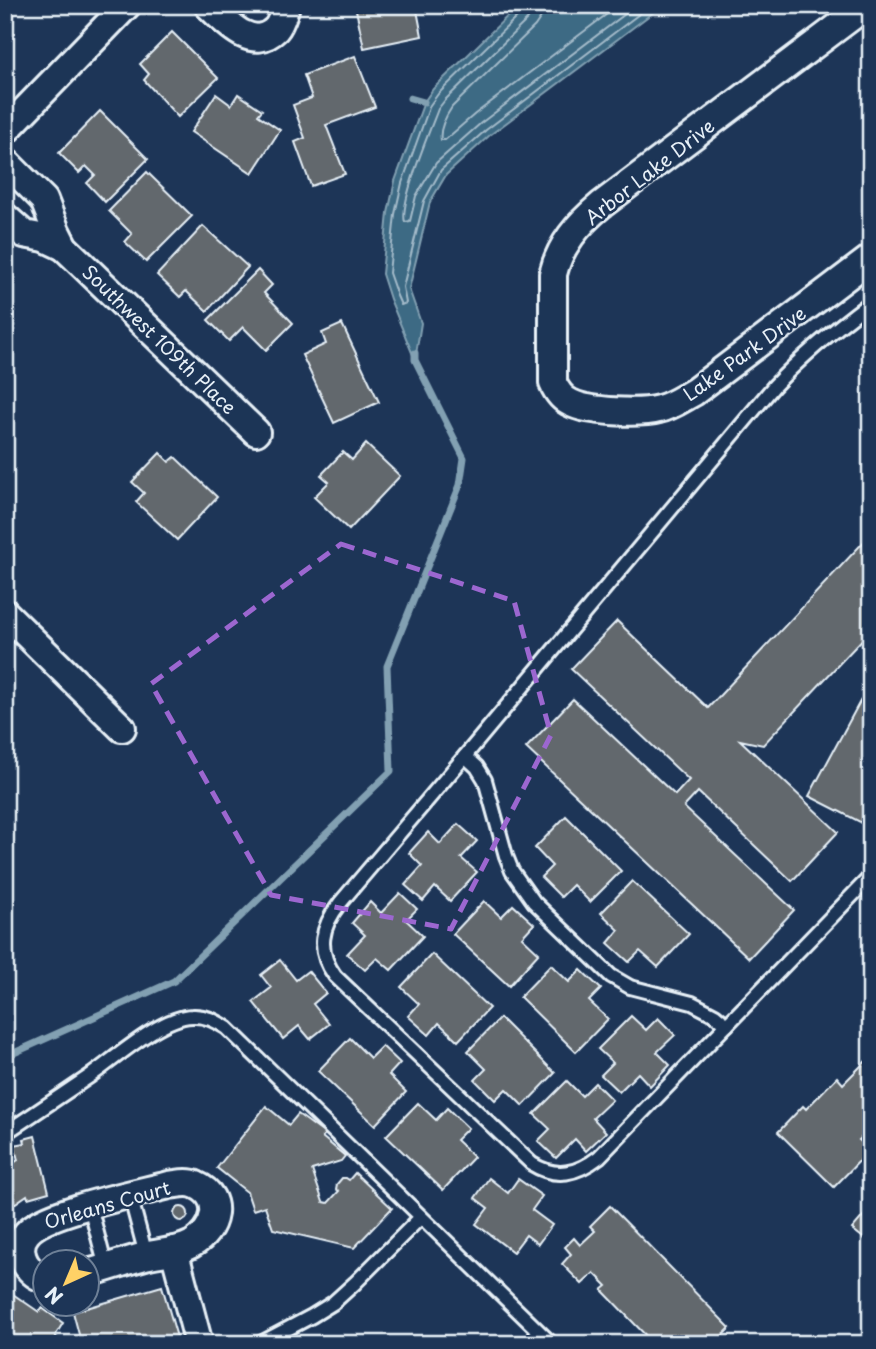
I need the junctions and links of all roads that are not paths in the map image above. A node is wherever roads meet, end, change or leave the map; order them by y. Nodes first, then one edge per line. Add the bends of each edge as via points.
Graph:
1 (127, 5) edge
2 (208, 5) edge
3 (285, 5) edge
4 (867, 5) edge
5 (5, 131) edge
6 (5, 161) edge
7 (5, 217) edge
8 (65, 247) junction
9 (871, 258) edge
10 (871, 302) edge
11 (564, 399) joint
12 (256, 432) dead end
13 (5, 613) edge
14 (122, 728) dead end
15 (466, 755) junction
16 (871, 876) edge
17 (727, 1025) junction
18 (5, 1133) edge
19 (130, 1195) junction
20 (90, 1206) junction
21 (421, 1217) junction
22 (95, 1248) edge
23 (174, 1250) junction
24 (146, 1255) junction
25 (102, 1268) edge
26 (32, 1271) edge
27 (200, 1344) edge
28 (259, 1344) edge
29 (552, 1344) edge

1 - 5 street
2 - 3 street via 236,31 257,37 276,29
4 - 11 street, Arbor Lake Drive via 601,205 575,230 563,246 553,274 552,373
6 - 8 street, Southwest 109th Place via 44,200
7 - 8 street, Southwest 109th Place via 24,234
8 - 12 street, Southwest 109th Place
9 - 11 street, Lake Park Drive via 678,401 660,409 626,412
10 - 15 lane via 828,333 774,386
13 - 14 street
15 - 17 lane via 485,780 509,863 534,902 611,976 630,987 692,1003
15 - 17 lane via 331,914 323,945 335,976 527,1159 554,1173 579,1170 599,1157
16 - 17 lane
18 - 21 lane via 151,1032 182,1017 201,1016 226,1028
19 - 20 street, Orleans Court
19 - 23 street, Orleans Court via 188,1183 208,1193 215,1217 210,1229 192,1245
19 - 24 lane
20 - 22 lane
20 - 26 street, Orleans Court via 61,1213 27,1232 20,1249
21 - 28 lane via 333,1303
21 - 29 lane
23 - 24 street, Orleans Court
23 - 27 street
24 - 25 street, Orleans Court

